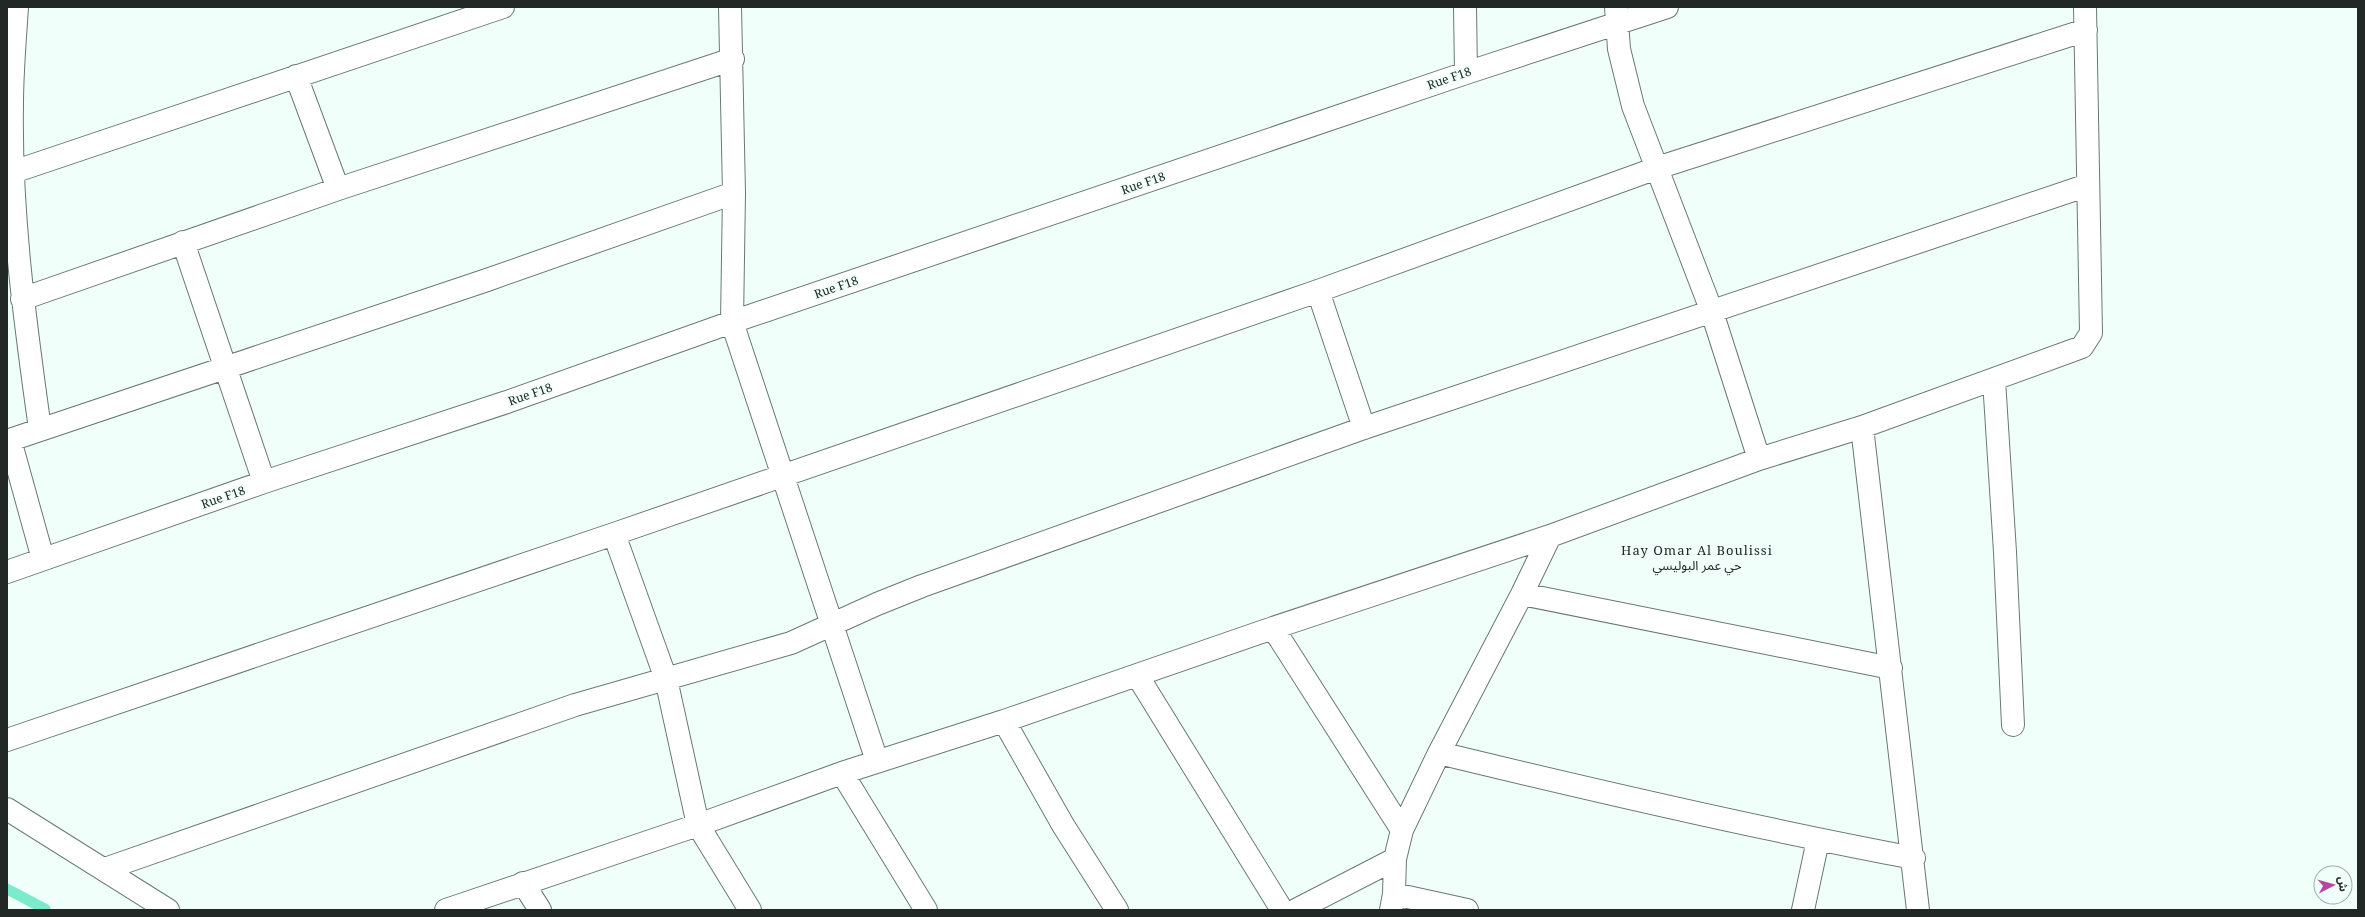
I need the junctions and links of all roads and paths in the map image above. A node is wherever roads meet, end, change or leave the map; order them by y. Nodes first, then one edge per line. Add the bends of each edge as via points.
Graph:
1 (17, 7) edge
2 (503, 7) edge
3 (730, 7) edge
4 (1465, 7) edge
5 (1667, 7) edge
6 (2085, 7) edge
7 (1616, 16) edge
8 (2086, 30) junction
9 (732, 60) junction
10 (1466, 73) junction
11 (296, 76) junction
12 (9, 104) edge
13 (1656, 168) junction
14 (13, 172) junction
15 (2088, 185) junction
16 (338, 189) junction
17 (734, 193) junction
18 (183, 242) junction
19 (1318, 291) junction
20 (22, 299) junction
21 (1712, 312) junction
22 (732, 322) junction
23 (225, 368) junction
24 (1994, 380) junction
25 (1862, 427) junction
26 (1364, 428) junction
27 (40, 429) junction
28 (8, 440) edge
29 (1759, 459) junction
30 (781, 476) junction
31 (264, 482) junction
32 (614, 534) junction
33 (1550, 536) junction
34 (43, 559) junction
35 (7, 572) edge
36 (1522, 594) junction
37 (830, 626) junction
38 (1273, 628) junction
39 (1891, 668) junction
40 (1137, 675) junction
41 (666, 679) junction
42 (1004, 721) junction
43 (2013, 725) dead end
44 (7, 740) edge
45 (1439, 753) junction
46 (877, 761) junction
47 (842, 773) junction
48 (7, 809) edge
49 (698, 826) junction
50 (1402, 830) junction
51 (1818, 840) junction
52 (1395, 858) junction
53 (1914, 858) junction
54 (105, 869) junction
55 (524, 884) junction
56 (1392, 902) edge
57 (168, 910) edge
58 (446, 910) edge
59 (540, 910) edge
60 (750, 910) edge
61 (926, 910) edge
62 (1118, 910) edge
63 (1282, 910) edge
64 (1296, 910) edge
65 (1467, 910) edge
66 (1803, 910) edge
67 (1918, 910) edge

1 - 12 street
2 - 11 street
3 - 9 street
4 - 10 street
5 - 7 street, Rue F18
6 - 8 street
7 - 10 street, Rue F18
7 - 13 street via 1619,49 1633,106
8 - 13 street
8 - 15 street
9 - 16 street
9 - 17 street
10 - 22 street, Rue F18
11 - 14 street
11 - 16 street
12 - 14 street
13 - 19 street
13 - 21 street
14 - 20 street
15 - 21 street
15 - 24 street via 2091,333 2088,341 2082,348 2070,353
16 - 18 street
17 - 22 street
17 - 23 street
18 - 20 street
18 - 23 street
19 - 26 street
19 - 30 street
20 - 27 street
21 - 26 street
21 - 29 street
22 - 30 street
22 - 31 street, Rue F18 via 507,402
23 - 27 street
23 - 31 street
24 - 25 street
24 - 43 street
25 - 29 street
25 - 39 street
26 - 37 street via 922,586
27 - 28 street
28 - 34 street
29 - 33 street
30 - 32 street
30 - 37 street
31 - 34 street, Rue F18
32 - 41 street
32 - 44 street
33 - 36 street
33 - 38 street
34 - 35 street, Rue F18
36 - 39 street
36 - 45 street
37 - 41 street via 792,643
37 - 46 street
38 - 40 street
38 - 50 street
39 - 53 street
40 - 42 street
40 - 63 street
41 - 49 street
41 - 54 street via 575,705
42 - 46 street
42 - 62 street via 1062,825
45 - 50 street
45 - 51 street via 1634,800
46 - 47 street
47 - 49 street
47 - 61 street
48 - 54 street
49 - 55 street
49 - 60 street
50 - 52 street
51 - 53 street
51 - 66 street
52 - 56 street
52 - 64 street
53 - 67 street
54 - 57 street
55 - 58 street
55 - 59 street
56 - 65 street

